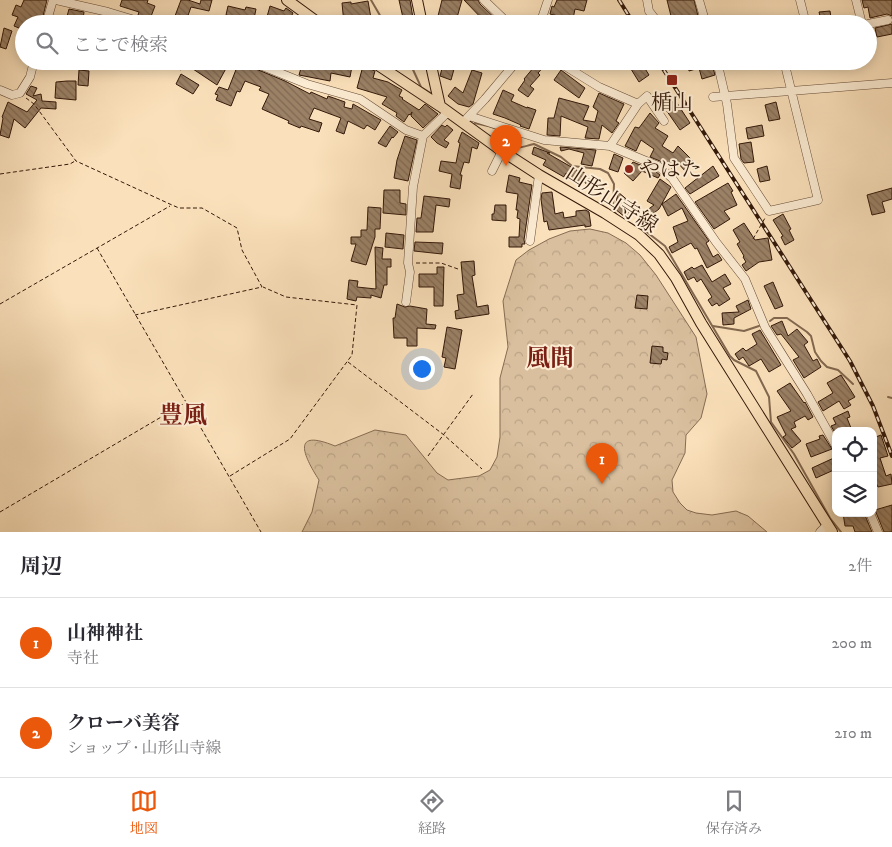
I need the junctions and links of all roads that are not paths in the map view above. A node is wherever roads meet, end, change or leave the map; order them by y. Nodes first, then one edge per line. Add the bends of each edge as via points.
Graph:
1 (54, 0) edge
2 (287, 0) edge
3 (417, 0) edge
4 (484, 0) edge
5 (548, 0) edge
6 (647, 0) edge
7 (699, 0) edge
8 (800, 0) edge
9 (856, 0) edge
10 (74, 2) edge
11 (49, 15) edge
12 (118, 15) edge
13 (308, 15) edge
14 (420, 15) edge
15 (500, 15) edge
16 (543, 15) edge
17 (652, 15) edge
18 (703, 15) edge
19 (804, 15) edge
20 (860, 15) edge
21 (888, 20) dead end
22 (877, 22) edge
23 (32, 70) edge
24 (272, 70) edge
25 (385, 70) edge
26 (433, 70) edge
27 (509, 70) edge
28 (572, 70) edge
29 (720, 70) edge
30 (786, 70) edge
31 (892, 83) edge
32 (0, 90) edge
33 (791, 91) junction
34 (726, 96) junction
35 (713, 97) dead end
36 (638, 104) junction
37 (444, 110) junction
38 (466, 119) junction
39 (664, 121) dead end
40 (423, 136) junction
41 (610, 146) junction
42 (502, 151) junction
43 (492, 171) dead end
44 (539, 175) junction
45 (530, 241) dead end
46 (406, 302) dead end
47 (832, 439) edge
48 (872, 517) edge
49 (826, 530) edge
50 (878, 532) edge

1 - 10 street
1 - 11 street
2 - 13 main road
3 - 14 main road
4 - 15 street
5 - 16 street
6 - 17 street
7 - 18 street
8 - 19 street
9 - 20 street
10 - 12 street
21 - 22 street
23 - 32 street via 20,93 12,95
24 - 40 street via 360,99 406,130
25 - 37 main road, 山形山寺線
26 - 37 main road
27 - 38 street
28 - 36 street via 599,87
29 - 34 street
30 - 33 street
31 - 33 street
33 - 34 street
33 - 34 street via 818,200 769,211 734,158
34 - 35 street
36 - 39 street via 646,96
36 - 41 street
37 - 38 main road, 山形山寺線
37 - 40 street
38 - 41 street via 544,140
38 - 42 main road, 山形山寺線
40 - 46 street via 413,187
41 - 47 street via 658,166 672,178 745,280 765,326
42 - 43 street
42 - 44 main road, 山形山寺線
44 - 45 street
44 - 49 main road, 山形山寺線 via 639,235 659,254
48 - 50 street

